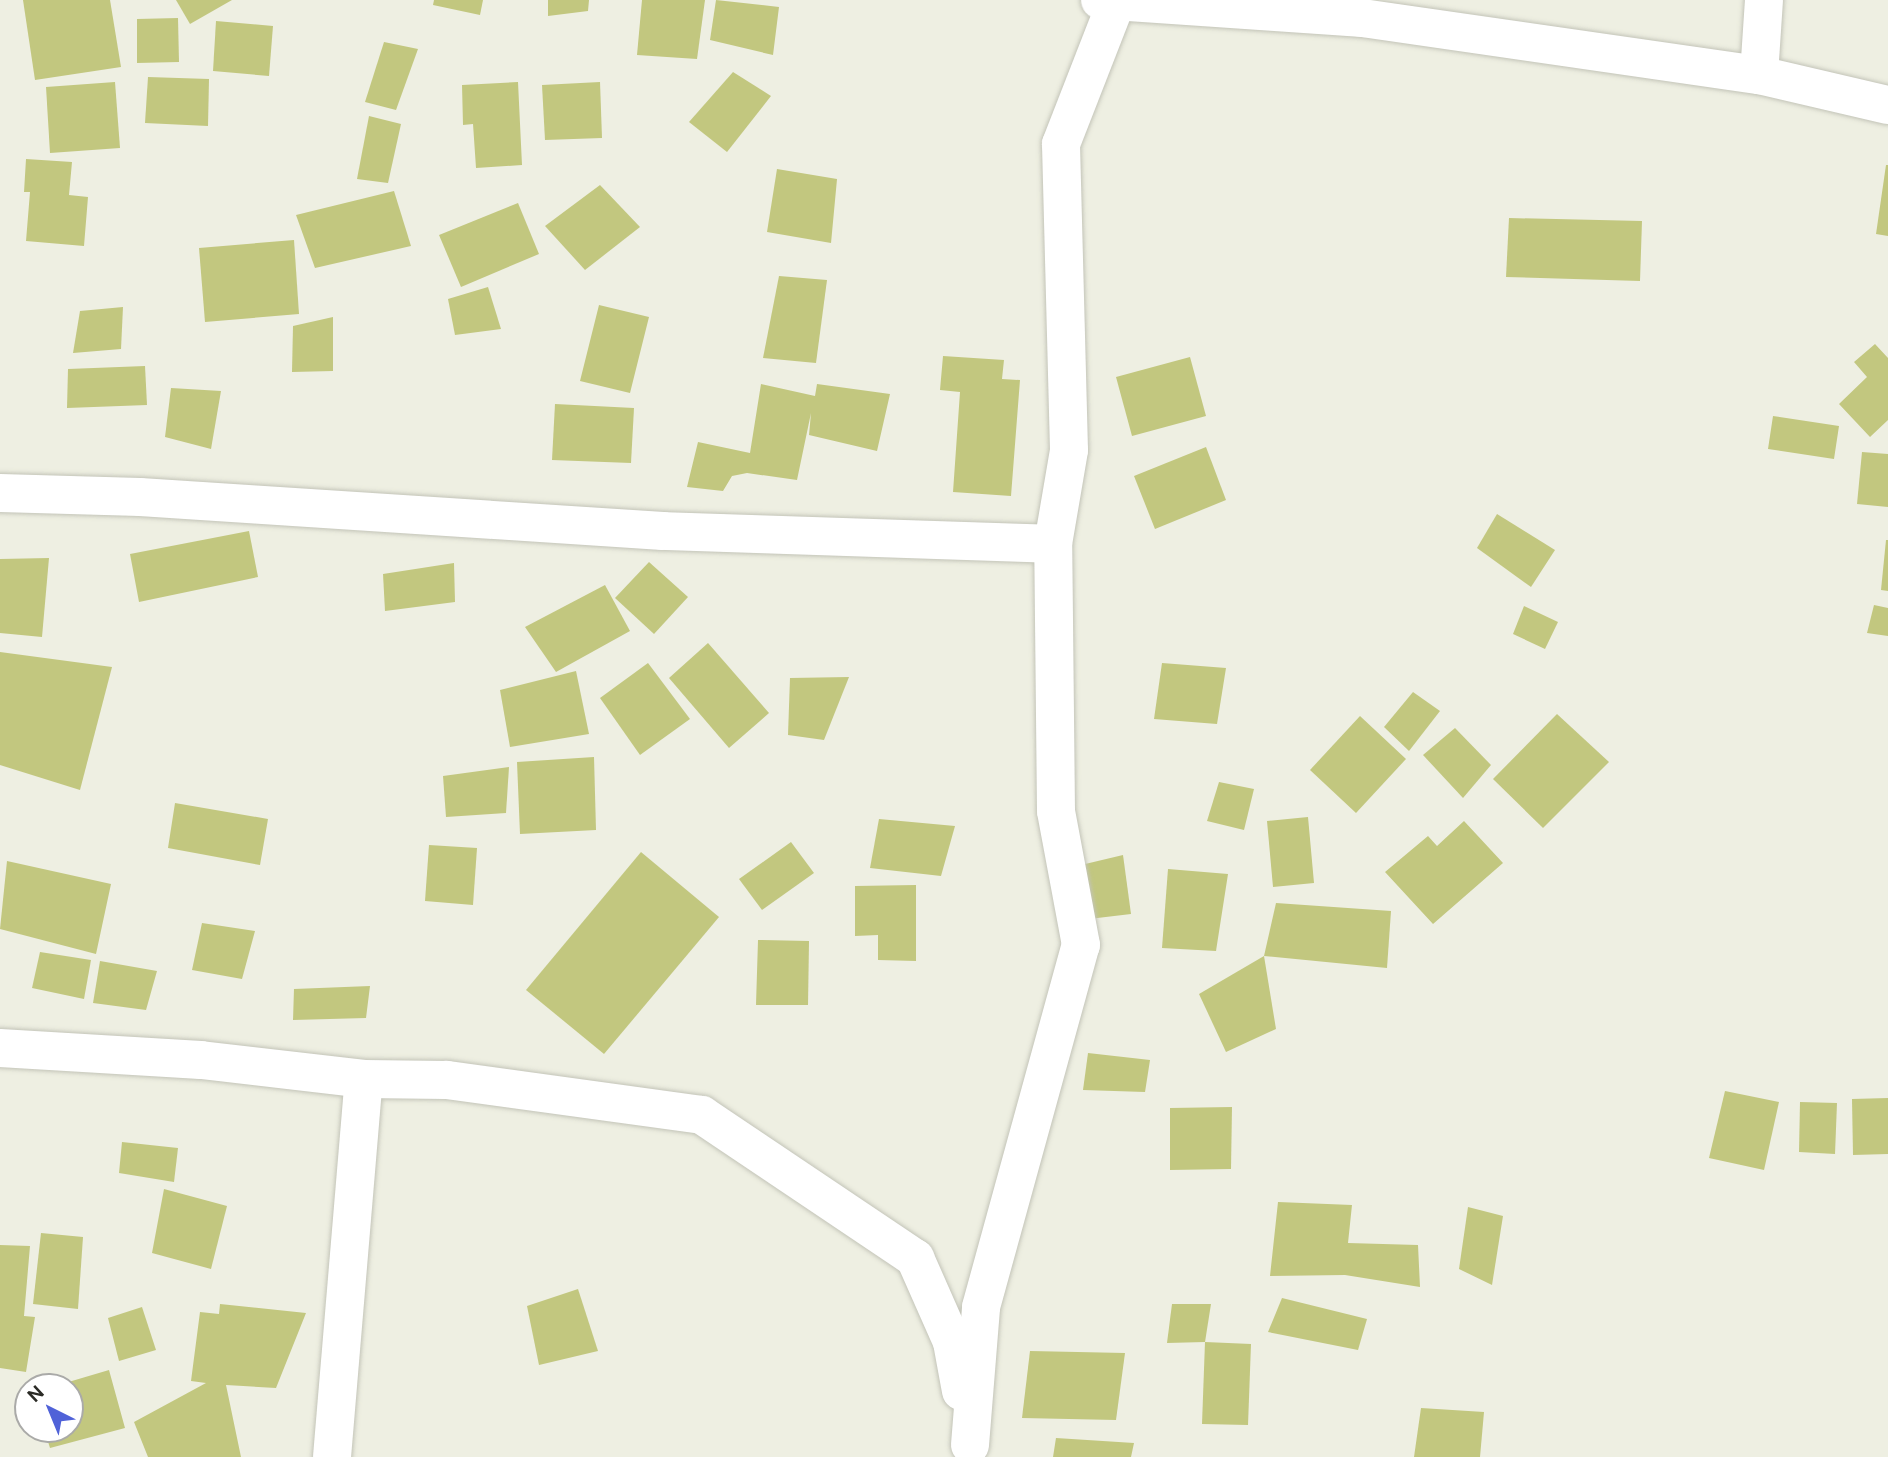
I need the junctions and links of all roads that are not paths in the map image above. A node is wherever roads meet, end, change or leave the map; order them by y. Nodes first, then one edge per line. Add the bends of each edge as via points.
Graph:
1 (1764, 0) edge
2 (1111, 1) edge
3 (1759, 75) junction
4 (1888, 105) edge
5 (0, 493) edge
6 (1053, 544) junction
7 (0, 1048) edge
8 (364, 1079) junction
9 (988, 1281) junction
10 (925, 1284) junction
11 (969, 1451) edge
12 (332, 1457) edge

1 - 3 street
2 - 3 street via 1362,18
2 - 6 street via 1061,144 1069,450
3 - 4 street
5 - 6 street via 140,497 663,531
6 - 9 street via 1056,811 1081,945
7 - 8 street via 201,1060
8 - 10 street via 447,1080 702,1115 915,1258
8 - 12 street
9 - 10 street
9 - 11 street via 981,1307
10 - 11 street via 952,1342

